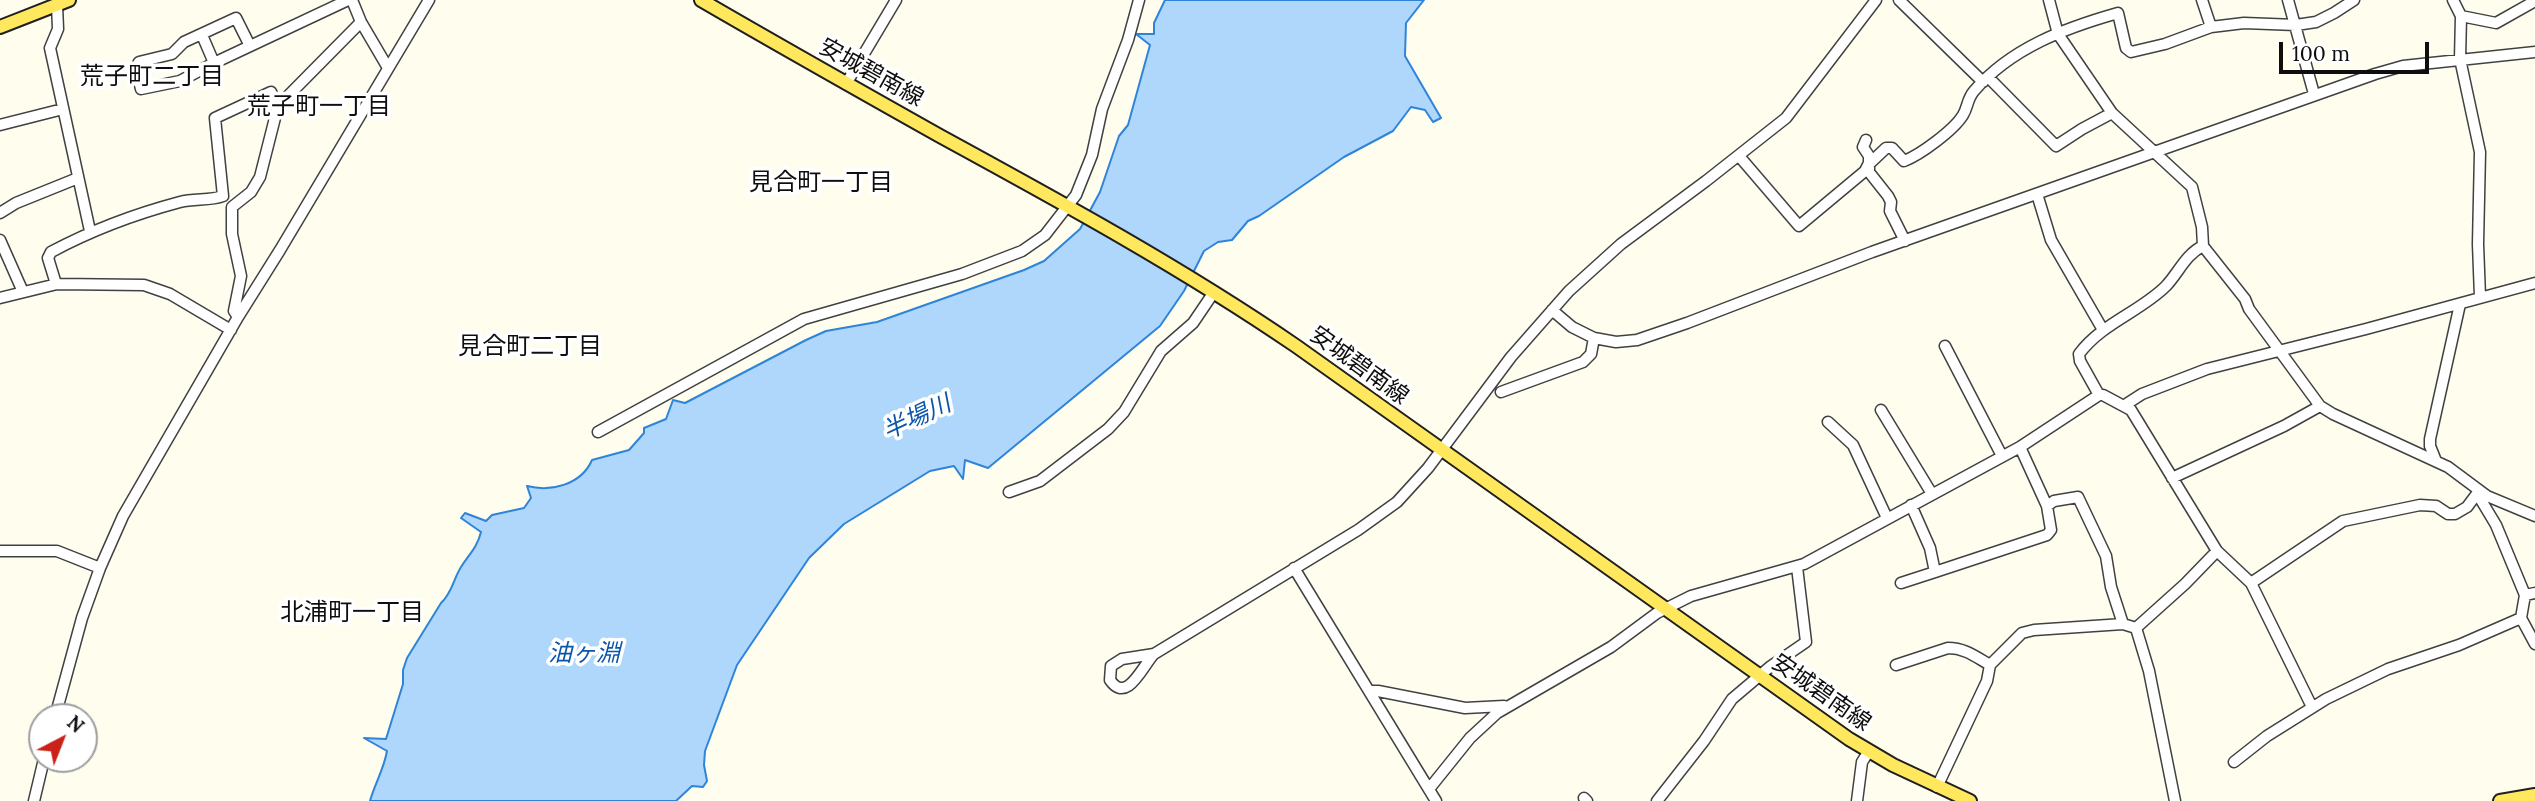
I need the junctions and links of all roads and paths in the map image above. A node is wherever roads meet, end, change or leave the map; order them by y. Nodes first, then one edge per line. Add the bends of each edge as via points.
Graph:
1 (350, 0) edge
2 (429, 0) edge
3 (701, 0) edge
4 (896, 0) edge
5 (1139, 0) edge
6 (1876, 0) edge
7 (1899, 0) edge
8 (2049, 0) edge
9 (2202, 0) edge
10 (2288, 0) edge
11 (2354, 0) edge
12 (2453, 0) edge
13 (2535, 1) edge
14 (63, 2) edge
15 (715, 4) edge
16 (2461, 16) junction
17 (361, 22) junction
18 (2296, 24) junction
19 (0, 27) edge
20 (2211, 27) junction
21 (2058, 34) junction
22 (202, 35) junction
23 (250, 46) junction
24 (2535, 52) edge
25 (2460, 59) junction
26 (214, 63) junction
27 (388, 68) junction
28 (1985, 79) junction
29 (846, 84) junction
30 (2314, 94) junction
31 (278, 106) junction
32 (63, 109) junction
33 (2112, 113) junction
34 (0, 125) edge
35 (1866, 140) dead end
36 (2152, 152) junction
37 (1739, 156) junction
38 (1868, 165) junction
39 (78, 178) junction
40 (2037, 194) junction
41 (1072, 208) junction
42 (0, 213) edge
43 (90, 231) junction
44 (0, 240) edge
45 (1905, 241) junction
46 (2203, 246) junction
47 (56, 284) junction
48 (2535, 284) edge
49 (23, 292) junction
50 (1214, 292) junction
51 (2480, 297) junction
52 (0, 298) edge
53 (2460, 304) junction
54 (1552, 310) junction
55 (238, 317) junction
56 (231, 330) junction
57 (2103, 330) junction
58 (1594, 338) junction
59 (1945, 346) dead end
60 (2279, 351) junction
61 (1501, 392) dead end
62 (2099, 395) junction
63 (2125, 405) junction
64 (2320, 406) junction
65 (1881, 410) dead end
66 (1828, 422) dead end
67 (598, 432) dead end
68 (2020, 447) junction
69 (1441, 451) junction
70 (2002, 456) junction
71 (2436, 462) junction
72 (2172, 478) junction
73 (2479, 491) junction
74 (1009, 492) dead end
75 (1932, 494) junction
76 (1911, 505) junction
77 (2047, 506) junction
78 (2535, 516) edge
79 (1887, 518) junction
80 (0, 551) edge
81 (2217, 551) junction
82 (1797, 567) junction
83 (100, 568) junction
84 (1294, 568) junction
85 (1936, 572) junction
86 (1901, 583) dead end
87 (2251, 583) junction
88 (2530, 594) edge
89 (1665, 609) junction
90 (2521, 618) junction
91 (2123, 624) junction
92 (2136, 628) junction
93 (2535, 644) edge
94 (1154, 654) junction
95 (1896, 665) dead end
96 (1990, 665) junction
97 (1760, 677) junction
98 (1370, 691) junction
99 (59, 703) edge
100 (1509, 705) junction
101 (2312, 707) junction
102 (1869, 751) junction
103 (2234, 762) dead end
104 (41, 773) edge
105 (1937, 787) junction
106 (1429, 789) junction
107 (2535, 795) edge
108 (34, 801) edge
109 (1436, 801) edge
110 (1657, 801) edge
111 (1857, 801) edge
112 (1970, 801) edge
113 (2175, 801) edge
114 (2500, 801) edge

1 - 17 street
1 - 23 street
2 - 27 street
3 - 15 main road, 安城碧南線
4 - 29 street
5 - 41 street
6 - 37 street via 1786,118
7 - 28 street
8 - 21 street
9 - 20 street
10 - 18 street
11 - 18 street via 2316,22
12 - 16 street
13 - 16 street via 2496,23
14 - 19 main road
14 - 32 street via 50,48
15 - 29 main road, 安城碧南線
16 - 25 street
17 - 27 street
17 - 31 street
18 - 20 street
18 - 30 street
20 - 21 street via 2131,52 2118,13
21 - 28 street via 2002,64
21 - 33 street
22 - 23 street via 236,18
22 - 26 street
22 - 26 street via 184,42 172,54 139,62 141,89 180,81
23 - 26 street
24 - 25 street
25 - 30 street via 2390,69
25 - 51 street via 2480,152
27 - 55 street
28 - 33 street via 2056,146
28 - 38 street via 1957,122 1913,158 1904,161 1892,148 1886,148
29 - 41 main road, 安城碧南線
30 - 36 street
31 - 43 street via 271,92 215,118 224,191 221,198 183,201
31 - 55 street via 260,177 251,192 232,207 241,276 234,311
32 - 34 street
32 - 39 street
33 - 36 street
35 - 38 street via 1863,147
36 - 40 street
36 - 46 street via 2192,187
37 - 38 street via 1799,226
37 - 54 street via 1612,251
38 - 45 street via 1891,202 1890,211
39 - 42 street
39 - 43 street
40 - 45 street
40 - 57 street via 2051,240
41 - 50 main road, 安城碧南線
41 - 67 street via 1023,251 962,274 804,319
43 - 47 street via 49,255
44 - 49 street
45 - 58 street via 1637,340
46 - 57 street via 2160,291
46 - 60 street
47 - 49 street
47 - 56 street via 144,285 170,294
48 - 51 street
49 - 52 street
50 - 69 main road, 安城碧南線
50 - 74 street via 1193,323 1161,351 1124,412 1108,429 1040,481
51 - 53 street
53 - 60 street
53 - 71 street via 2430,439
54 - 58 street
54 - 69 street via 1497,374
55 - 56 street
56 - 83 street via 123,516
57 - 62 street via 2079,357
58 - 61 street via 1588,359
59 - 70 street
60 - 63 street via 2207,369
60 - 64 street
62 - 63 street
62 - 68 street
63 - 72 street
64 - 71 street
64 - 72 street
65 - 75 street
66 - 79 street via 1853,444
68 - 70 street
68 - 77 street
69 - 84 street via 1389,509
69 - 89 main road, 安城碧南線
70 - 75 street
71 - 73 street
72 - 81 street
73 - 78 street
73 - 87 street via 2455,514 2420,505 2343,521
73 - 88 street
75 - 76 street
76 - 79 street
76 - 85 street
77 - 85 street via 2051,530 2047,536
77 - 91 street via 2078,497 2106,556
79 - 82 street
80 - 83 street via 57,551
81 - 87 street
81 - 92 street
82 - 89 street via 1690,596
82 - 97 street via 1807,642
83 - 99 street
84 - 94 street
84 - 98 street
85 - 86 street
87 - 101 street
88 - 90 street
89 - 97 main road, 安城碧南線
89 - 100 street via 1611,647
90 - 93 street
90 - 101 street via 2388,669
91 - 92 street
91 - 96 street via 2027,631
92 - 113 street
94 - 94 street via 1132,685 1118,688 1110,680 1116,661
95 - 96 street via 1957,648
96 - 105 street via 1987,681
97 - 102 main road, 安城碧南線
97 - 110 street via 1727,706
98 - 100 street via 1465,708
98 - 106 street
100 - 106 street via 1477,730
101 - 103 street
102 - 105 main road, 安城碧南線
102 - 111 street via 1862,762
104 - 108 street
105 - 112 main road, 安城碧南線
106 - 109 street
107 - 114 main road

